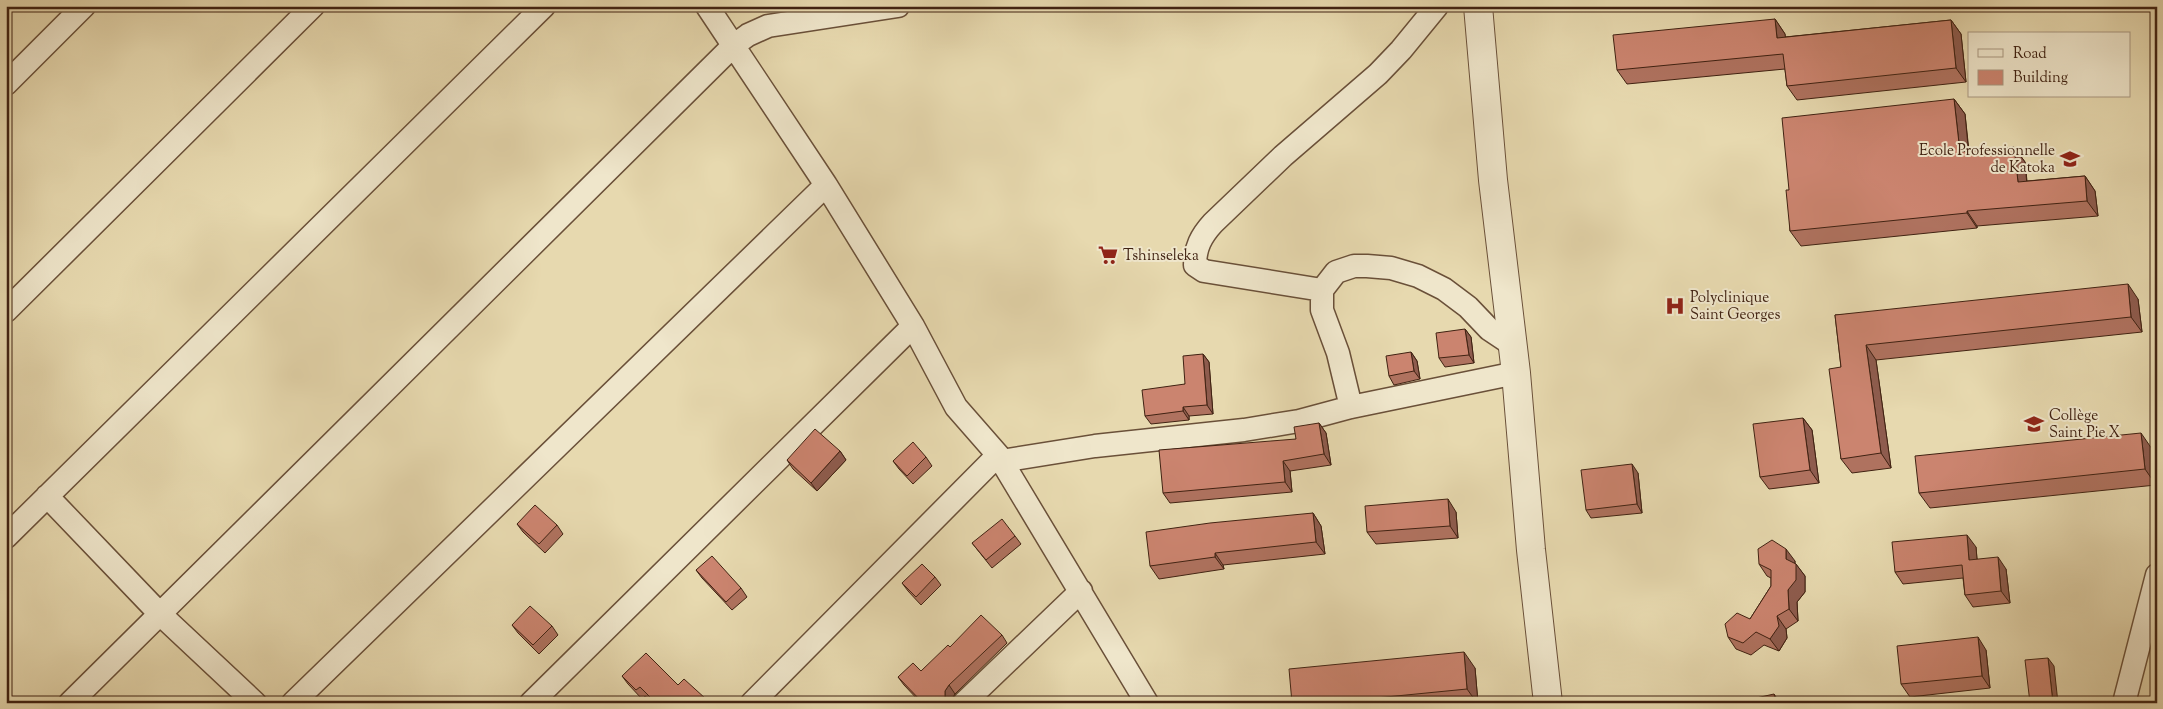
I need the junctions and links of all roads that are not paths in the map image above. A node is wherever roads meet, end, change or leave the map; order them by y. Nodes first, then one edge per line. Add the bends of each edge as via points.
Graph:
1 (84, 6) edge
2 (313, 6) edge
3 (544, 6) edge
4 (708, 6) edge
5 (898, 6) edge
6 (1437, 6) edge
7 (1478, 6) edge
8 (733, 46) junction
9 (6, 84) edge
10 (826, 185) junction
11 (1322, 290) junction
12 (6, 311) edge
13 (913, 326) junction
14 (1513, 345) junction
15 (1516, 373) junction
16 (1351, 407) junction
17 (1000, 458) junction
18 (47, 496) junction
19 (6, 537) edge
20 (2157, 576) edge
21 (1081, 591) junction
22 (160, 614) junction
23 (70, 703) edge
24 (255, 703) edge
25 (293, 703) edge
26 (531, 703) edge
27 (752, 703) edge
28 (964, 703) edge
29 (1147, 703) edge
30 (1548, 703) edge
31 (2124, 703) edge

1 - 9 street
2 - 12 street
3 - 18 street
4 - 8 street
5 - 8 street via 768,26
6 - 11 street via 1378,74 1283,156 1213,223 1195,252 1195,266 1204,271
7 - 14 street via 1493,180
8 - 10 street
8 - 22 street
10 - 13 street
10 - 25 street
11 - 14 street via 1336,272 1354,266 1391,268 1418,276 1444,289 1489,329
11 - 16 street via 1322,310 1338,354
13 - 17 street via 956,407
13 - 26 street
14 - 15 street
15 - 16 street
15 - 30 street
16 - 17 street via 1299,421 1244,430
17 - 21 street
17 - 27 street
18 - 19 street
18 - 22 street
20 - 31 street
21 - 28 street
21 - 29 street
22 - 23 street
22 - 24 street

